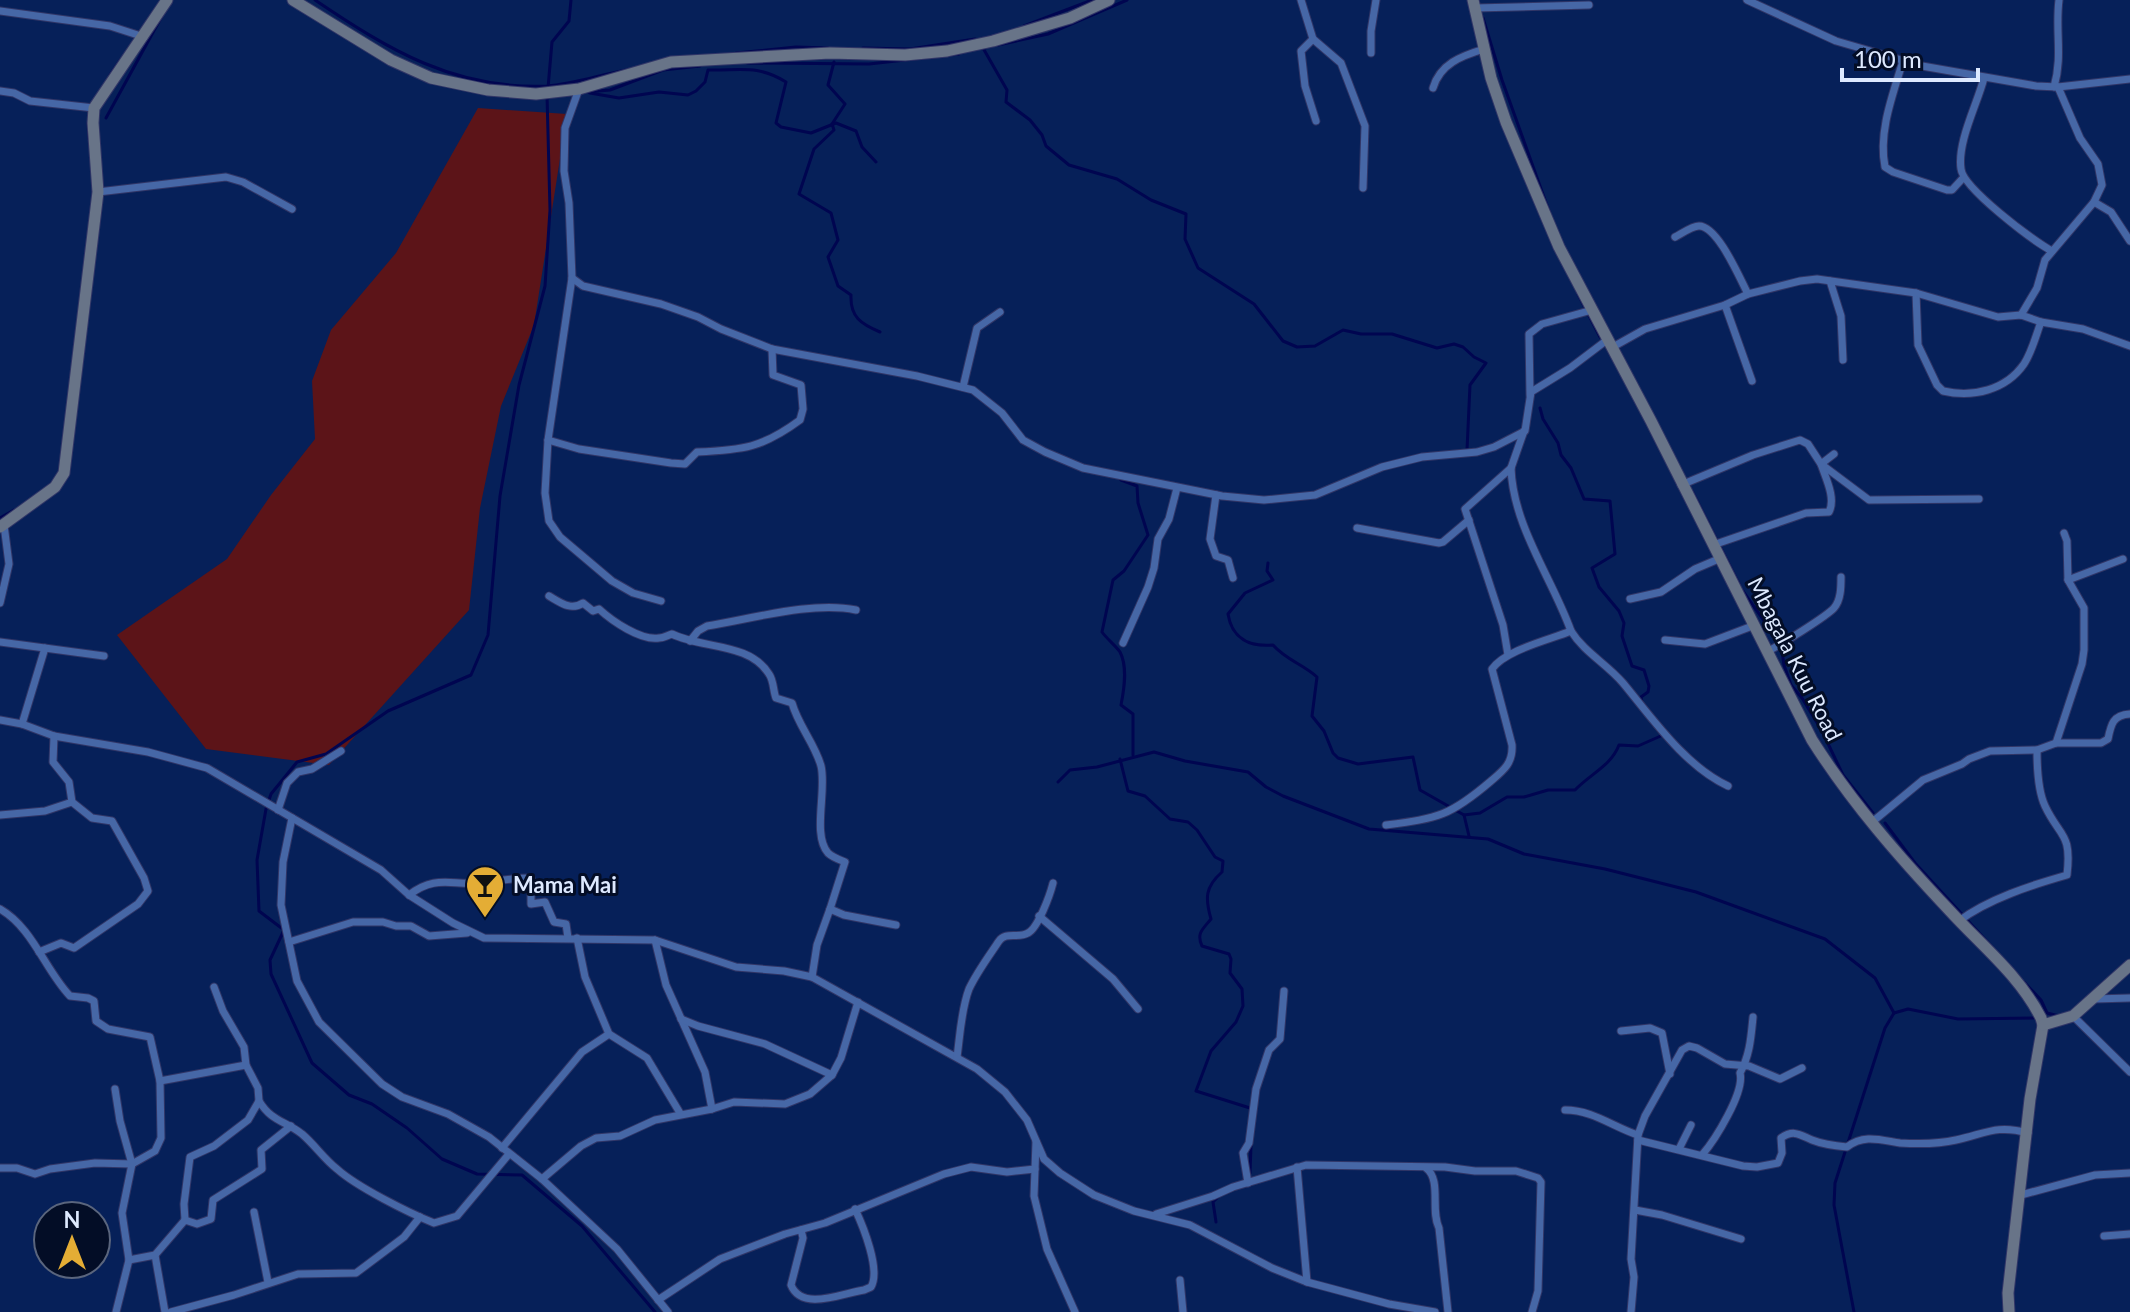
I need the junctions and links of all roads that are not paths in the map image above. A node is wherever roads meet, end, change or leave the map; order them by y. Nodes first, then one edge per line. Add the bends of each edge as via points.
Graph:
1 (167, 0) edge
2 (293, 0) edge
3 (1109, 0) edge
4 (1301, 0) edge
5 (1376, 0) edge
6 (1747, 0) edge
7 (1769, 0) edge
8 (2059, 0) edge
9 (1474, 4) edge
10 (1589, 5) dead end
11 (1769, 9) junction
12 (0, 11) edge
13 (144, 37) junction
14 (1313, 39) junction
15 (1484, 49) junction
16 (1371, 53) dead end
17 (1903, 61) junction
18 (1984, 78) junction
19 (2130, 79) edge
20 (2056, 87) junction
21 (1433, 88) dead end
22 (579, 89) junction
23 (0, 91) edge
24 (94, 108) junction
25 (1316, 121) dead end
26 (1963, 178) junction
27 (1363, 188) dead end
28 (98, 192) junction
29 (2094, 202) junction
30 (292, 209) dead end
31 (1675, 237) dead end
32 (2130, 241) edge
33 (2052, 251) junction
34 (572, 278) junction
35 (1830, 281) junction
36 (1916, 293) junction
37 (1748, 294) junction
38 (1725, 305) junction
39 (1592, 310) junction
40 (1000, 312) dead end
41 (2021, 315) junction
42 (2041, 322) junction
43 (1609, 344) junction
44 (2130, 346) edge
45 (772, 349) junction
46 (1843, 360) dead end
47 (1752, 381) dead end
48 (963, 387) junction
49 (1530, 395) junction
50 (1525, 431) junction
51 (548, 440) junction
52 (1834, 454) dead end
53 (1821, 464) junction
54 (1511, 468) junction
55 (1681, 485) junction
56 (1177, 488) junction
57 (1216, 495) junction
58 (1979, 499) dead end
59 (1469, 520) junction
60 (2, 526) edge
61 (1357, 528) dead end
62 (2064, 533) dead end
63 (1712, 545) junction
64 (1721, 558) junction
65 (2123, 559) dead end
66 (1841, 577) dead end
67 (1233, 578) dead end
68 (2068, 580) junction
69 (549, 596) dead end
70 (1630, 599) dead end
71 (661, 601) dead end
72 (0, 603) edge
73 (856, 610) dead end
74 (1755, 625) junction
75 (1571, 631) junction
76 (1665, 640) dead end
77 (690, 641) junction
78 (0, 642) edge
79 (1123, 643) dead end
80 (45, 648) junction
81 (1768, 651) junction
82 (1508, 655) junction
83 (104, 656) dead end
84 (2130, 714) edge
85 (0, 720) edge
86 (22, 724) junction
87 (54, 736) junction
88 (2056, 743) junction
89 (2037, 750) junction
90 (341, 751) dead end
91 (1728, 786) dead end
92 (72, 802) junction
93 (275, 808) junction
94 (0, 815) edge
95 (292, 818) junction
96 (1871, 823) junction
97 (1386, 825) dead end
98 (1053, 883) dead end
99 (409, 895) junction
100 (0, 909) edge
101 (830, 909) junction
102 (1039, 916) junction
103 (1959, 921) junction
104 (896, 925) dead end
105 (470, 933) junction
106 (572, 938) junction
107 (655, 940) junction
108 (289, 942) junction
109 (39, 952) junction
110 (2130, 965) edge
111 (812, 977) junction
112 (214, 987) dead end
113 (1284, 991) dead end
114 (2130, 998) edge
115 (2092, 999) junction
116 (858, 1002) junction
117 (1138, 1009) dead end
118 (2073, 1016) junction
119 (1753, 1017) dead end
120 (681, 1018) junction
121 (2043, 1025) junction
122 (1621, 1031) dead end
123 (609, 1034) junction
124 (957, 1057) junction
125 (246, 1065) junction
126 (1744, 1067) junction
127 (1802, 1068) dead end
128 (2130, 1072) edge
129 (1670, 1074) junction
130 (832, 1075) junction
131 (160, 1081) junction
132 (115, 1089) dead end
133 (259, 1101) junction
134 (712, 1109) junction
135 (1565, 1110) dead end
136 (680, 1113) junction
137 (1691, 1125) dead end
138 (291, 1126) junction
139 (2028, 1133) junction
140 (1638, 1137) junction
141 (1036, 1138) junction
142 (502, 1148) junction
143 (1679, 1149) junction
144 (509, 1154) junction
145 (1702, 1155) junction
146 (132, 1164) junction
147 (1297, 1167) junction
148 (1425, 1167) junction
149 (0, 1168) edge
150 (1035, 1169) junction
151 (2130, 1173) edge
152 (542, 1179) junction
153 (1248, 1183) junction
154 (2021, 1195) junction
155 (855, 1209) junction
156 (1635, 1210) junction
157 (254, 1212) dead end
158 (1154, 1215) junction
159 (420, 1217) junction
160 (185, 1220) junction
161 (801, 1230) junction
162 (2130, 1234) edge
163 (2104, 1236) dead end
164 (1741, 1239) dead end
165 (155, 1255) junction
166 (129, 1260) junction
167 (1180, 1280) dead end
168 (268, 1282) junction
169 (1307, 1282) junction
170 (658, 1300) junction
171 (116, 1312) edge
172 (165, 1312) edge
173 (171, 1312) edge
174 (668, 1312) edge
175 (1075, 1312) edge
176 (1183, 1312) edge
177 (1435, 1312) edge
178 (1448, 1312) edge
179 (1532, 1312) edge
180 (1631, 1312) edge
181 (2009, 1312) edge

1 - 13 street
2 - 22 street via 391,60 431,78 536,94
3 - 22 street via 1070,18 947,51 671,62
4 - 14 street
5 - 16 street
6 - 11 street
7 - 11 street
8 - 20 street
9 - 10 street
9 - 15 street, Mbagala Kuu Road
11 - 17 street via 1836,41
12 - 13 street via 110,26
13 - 24 street
14 - 25 street via 1301,51
14 - 27 street via 1341,63 1365,126
15 - 21 street via 1443,68
15 - 39 street, Mbagala Kuu Road via 1521,160
17 - 18 street
17 - 26 street via 1885,134 1885,167 1947,190
18 - 20 street
18 - 26 street via 1963,143
19 - 20 street
20 - 29 street via 2100,170 2102,185
22 - 34 street via 565,128
23 - 24 street via 30,101
24 - 28 street
26 - 33 street via 2006,219
28 - 30 street via 226,177
28 - 60 street via 64,473 55,487
29 - 32 street via 2111,212
29 - 33 street
31 - 37 street via 1704,227 1721,243
33 - 41 street
34 - 45 street via 583,286 698,317
34 - 51 street
35 - 36 street
35 - 37 street via 1800,281
35 - 46 street via 1841,316
36 - 41 street via 1998,317
36 - 42 street via 1918,345 1943,391 1984,392 1999,386 2023,366
37 - 38 street
38 - 43 street
38 - 47 street
39 - 43 street, Mbagala Kuu Road
39 - 49 street via 1542,324 1529,334
40 - 48 street via 977,328
41 - 42 street
42 - 44 street via 2083,329
43 - 49 street
43 - 55 street, Mbagala Kuu Road
45 - 48 street
45 - 51 street via 773,375 801,385 803,409 800,420 762,444 697,452 685,464
48 - 56 street via 983,396 1023,440 1045,452 1083,468
49 - 50 street
50 - 54 street
50 - 57 street via 1477,452 1382,467 1315,495 1264,500
51 - 71 street via 545,493 553,529 612,581
52 - 53 street
53 - 55 street via 1800,440
53 - 58 street via 1869,500
53 - 63 street via 1832,510 1806,513
54 - 59 street via 1467,505
54 - 75 street via 1532,546
55 - 63 street, Mbagala Kuu Road
56 - 57 street
56 - 79 street via 1148,587
57 - 67 street via 1211,545 1216,556 1228,560
59 - 61 street via 1439,543
59 - 82 street
60 - 72 street via 9,564
62 - 68 street
63 - 64 street, Mbagala Kuu Road
64 - 70 street via 1650,597
64 - 74 street, Mbagala Kuu Road
65 - 68 street
66 - 81 street via 1833,610
68 - 88 street via 2084,608 2084,650
69 - 77 street via 569,607 583,603 599,609 613,623 634,632 657,638 672,634
73 - 77 street via 810,608 707,626
74 - 76 street via 1705,644
74 - 81 street, Mbagala Kuu Road
75 - 82 street
75 - 91 street via 1622,682 1664,736 1711,779
77 - 101 street via 722,646 761,664 771,676 776,698 792,703 820,764 822,839 828,853 845,862
78 - 80 street
80 - 83 street
80 - 86 street
81 - 96 street, Mbagala Kuu Road via 1812,740
82 - 97 street via 1491,671 1512,745 1507,767 1455,810
84 - 88 street via 2116,717 2108,739 2101,743
85 - 86 street
86 - 87 street
87 - 92 street via 53,762 69,782
87 - 93 street via 207,768
88 - 89 street
89 - 96 street via 1990,751 1969,759 1923,780
89 - 103 street via 2044,805 2067,839 2067,875 1980,906
90 - 93 street via 298,772
92 - 94 street via 45,811
92 - 109 street via 92,818 112,821 148,891 138,904 74,948 61,943
93 - 95 street
95 - 99 street via 381,870
95 - 108 street via 281,885
96 - 103 street, Mbagala Kuu Road
98 - 102 street
99 - 105 street
99 - 106 street via 437,881 531,878 531,904 545,902 554,922 566,924
100 - 109 street
101 - 104 street
101 - 111 street
102 - 117 street via 1113,979
102 - 124 street via 1029,933 1000,939 982,965 968,991
103 - 121 street, Mbagala Kuu Road via 2017,980
105 - 106 street via 484,938
105 - 108 street via 429,936 411,926 353,922
106 - 107 street
106 - 123 street
107 - 111 street via 736,967
107 - 120 street
108 - 142 street via 297,981 319,1022 341,1046 402,1097 462,1121
109 - 131 street via 70,996 94,1001 96,1021 108,1029 150,1037
110 - 115 street
111 - 116 street
112 - 125 street via 244,1047
113 - 153 street via 1280,1039 1269,1050 1256,1089 1243,1153
114 - 115 street
115 - 118 street
116 - 124 street
116 - 130 street
118 - 121 street
118 - 128 street
119 - 126 street
120 - 130 street via 765,1044
120 - 134 street via 705,1072
121 - 139 street
122 - 129 street via 1650,1028 1662,1033
123 - 136 street via 647,1058
123 - 142 street via 582,1052
124 - 141 street via 1005,1092
125 - 131 street
125 - 133 street
126 - 127 street via 1780,1079
126 - 129 street via 1689,1046
126 - 145 street via 1731,1108
129 - 140 street
130 - 134 street via 810,1094 785,1104 734,1102
131 - 146 street via 158,1147
132 - 146 street
133 - 138 street via 268,1115
133 - 160 street via 248,1120 190,1157
134 - 136 street
135 - 140 street via 1598,1115
136 - 152 street via 620,1136 596,1138
137 - 143 street
138 - 159 street via 336,1169
138 - 160 street via 261,1150 262,1169 213,1200 211,1219 197,1224
139 - 145 street via 2001,1128 1940,1143 1867,1138 1847,1147 1794,1133 1781,1138 1781,1158 1775,1163 1743,1166
139 - 154 street
140 - 143 street
140 - 156 street
141 - 150 street
141 - 158 street via 1044,1159 1060,1173 1106,1200
142 - 144 street
143 - 145 street
144 - 152 street
144 - 159 street via 457,1216 434,1223
146 - 149 street via 95,1163 35,1174
146 - 166 street via 122,1213
147 - 148 street
147 - 153 street
147 - 169 street
148 - 178 street via 1433,1176
148 - 179 street via 1525,1172 1541,1180 1538,1291
150 - 155 street via 957,1169
150 - 175 street via 1034,1196 1047,1249
151 - 154 street via 2095,1175
152 - 170 street via 617,1249
153 - 158 street
154 - 181 street
155 - 161 street
155 - 161 street via 866,1232 874,1277 864,1290 816,1299 794,1293
156 - 164 street
156 - 180 street
157 - 168 street
158 - 169 street via 1190,1225
159 - 168 street via 404,1237 356,1273 298,1274
160 - 165 street
161 - 170 street via 720,1259
162 - 163 street
165 - 166 street
165 - 172 street
166 - 171 street
167 - 176 street
168 - 173 street
169 - 177 street
170 - 174 street

